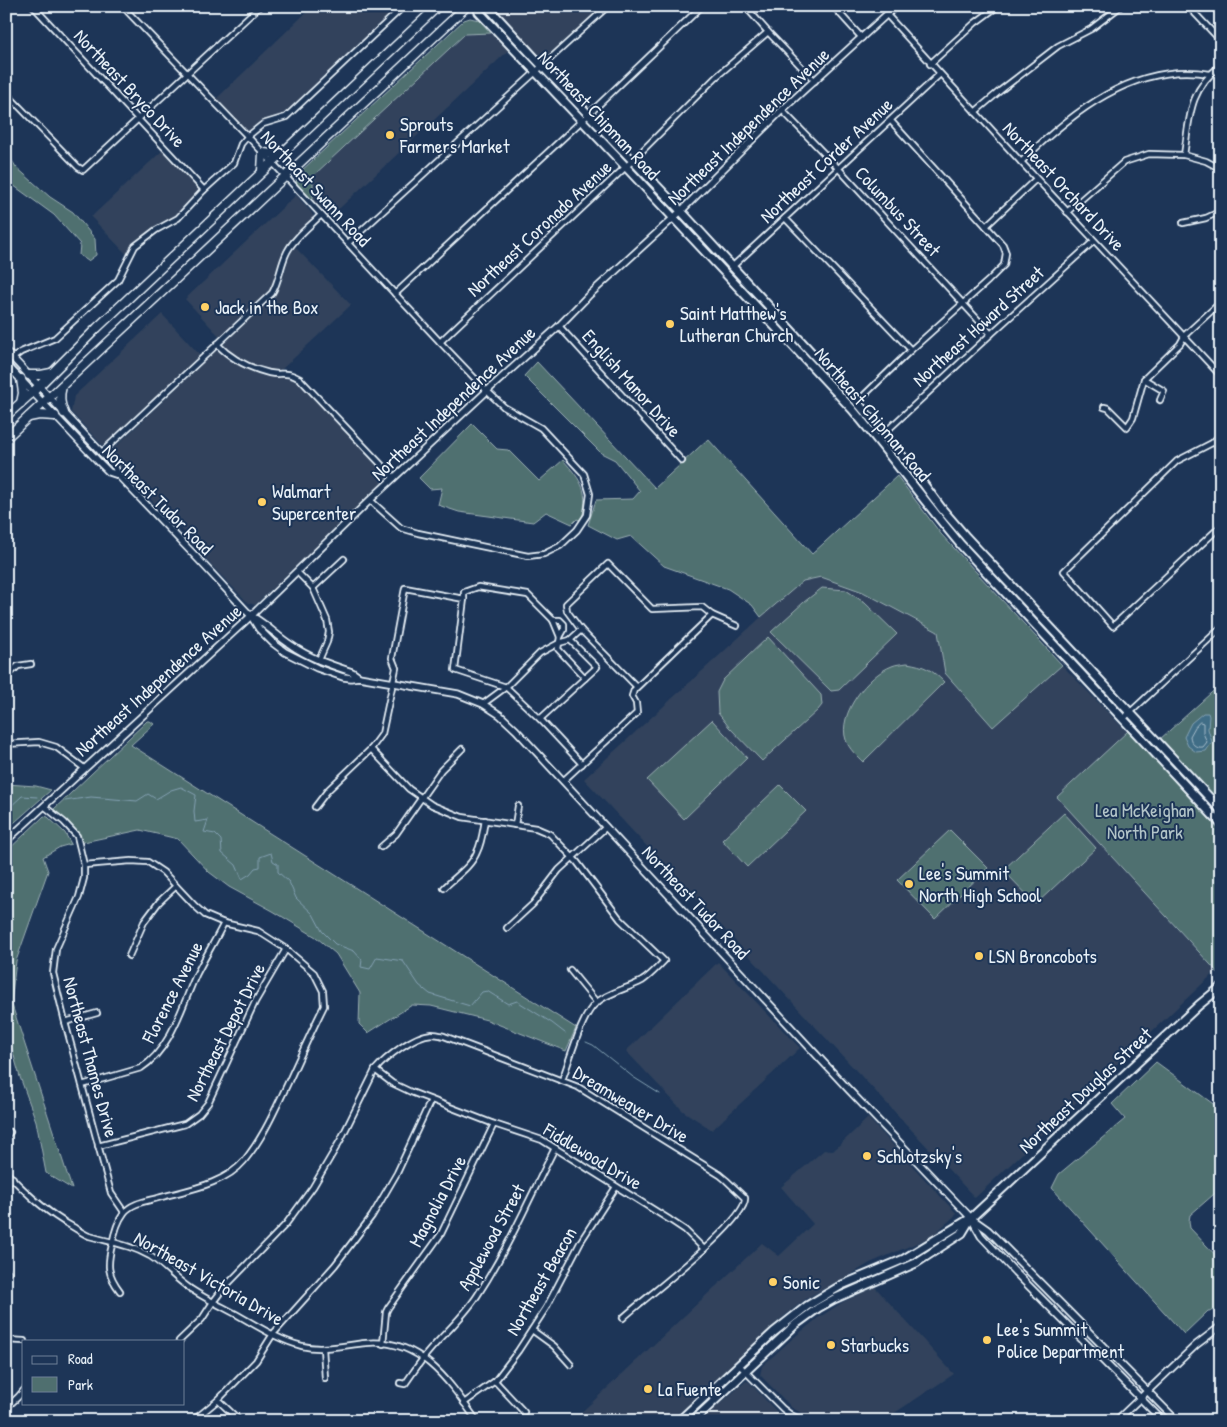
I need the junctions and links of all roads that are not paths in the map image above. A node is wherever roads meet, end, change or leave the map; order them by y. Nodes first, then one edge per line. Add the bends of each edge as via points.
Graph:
1 (33, 6) edge
2 (124, 6) edge
3 (260, 6) edge
4 (404, 6) edge
5 (438, 6) edge
6 (467, 6) edge
7 (476, 6) edge
8 (487, 6) edge
9 (608, 6) edge
10 (702, 6) edge
11 (745, 6) edge
12 (833, 6) edge
13 (896, 6) edge
14 (998, 6) edge
15 (1121, 6) edge
16 (1188, 6) edge
17 (887, 15) junction
18 (768, 32) junction
19 (514, 36) junction
20 (862, 38) junction
21 (1221, 41) edge
22 (508, 43) junction
23 (930, 64) junction
24 (1221, 64) edge
25 (543, 67) junction
26 (536, 73) junction
27 (188, 74) junction
28 (940, 74) junction
29 (1210, 74) junction
30 (815, 81) junction
31 (6, 93) edge
32 (782, 110) junction
33 (975, 112) junction
34 (589, 114) junction
35 (138, 118) junction
36 (582, 120) junction
37 (891, 121) junction
38 (247, 136) junction
39 (285, 150) junction
40 (263, 153) junction
41 (1184, 155) junction
42 (633, 160) junction
43 (272, 162) junction
44 (1021, 162) junction
45 (626, 167) junction
46 (839, 169) junction
47 (1221, 169) edge
48 (262, 172) junction
49 (285, 176) junction
50 (1036, 178) junction
51 (204, 190) junction
52 (682, 211) junction
53 (1221, 211) edge
54 (1067, 212) junction
55 (321, 215) junction
56 (673, 218) junction
57 (785, 218) junction
58 (1183, 223) dead end
59 (986, 226) junction
60 (1094, 241) junction
61 (348, 243) junction
62 (732, 267) junction
63 (726, 274) junction
64 (395, 294) junction
65 (1221, 302) edge
66 (963, 304) junction
67 (778, 315) junction
68 (559, 326) junction
69 (991, 334) junction
70 (1184, 337) junction
71 (440, 342) junction
72 (217, 344) junction
73 (912, 350) junction
74 (6, 351) edge
75 (13, 358) junction
76 (6, 364) edge
77 (51, 373) junction
78 (29, 375) junction
79 (1221, 376) edge
80 (21, 379) junction
81 (1144, 379) junction
82 (39, 386) junction
83 (62, 386) junction
84 (487, 391) junction
85 (33, 392) junction
86 (50, 398) junction
87 (1160, 400) dead end
88 (857, 402) junction
89 (21, 403) junction
90 (43, 404) junction
91 (1104, 407) dead end
92 (64, 413) junction
93 (6, 416) edge
94 (55, 416) junction
95 (29, 417) junction
96 (884, 433) junction
97 (1221, 434) edge
98 (6, 438) edge
99 (878, 439) junction
100 (86, 449) junction
101 (102, 453) junction
102 (97, 460) junction
103 (109, 460) junction
104 (682, 461) dead end
105 (118, 475) junction
106 (394, 478) junction
107 (370, 500) junction
108 (1221, 526) edge
109 (344, 558) dead end
110 (297, 572) junction
111 (313, 588) junction
112 (464, 599) junction
113 (712, 615) junction
114 (251, 616) junction
115 (553, 620) junction
116 (737, 626) dead end
117 (1221, 628) edge
118 (581, 630) junction
119 (560, 637) junction
120 (570, 640) junction
121 (559, 643) junction
122 (318, 660) junction
123 (31, 664) dead end
124 (6, 677) edge
125 (359, 677) junction
126 (585, 678) junction
127 (393, 683) junction
128 (636, 686) junction
129 (506, 687) junction
130 (483, 704) junction
131 (1130, 713) junction
132 (540, 719) junction
133 (1123, 719) junction
134 (6, 744) edge
135 (372, 749) junction
136 (462, 749) dead end
137 (582, 764) junction
138 (84, 768) junction
139 (563, 781) junction
140 (421, 799) junction
141 (44, 806) junction
142 (518, 806) dead end
143 (315, 808) dead end
144 (1221, 810) edge
145 (485, 820) junction
146 (1221, 824) edge
147 (515, 825) junction
148 (606, 827) junction
149 (6, 840) edge
150 (382, 848) dead end
151 (573, 857) junction
152 (84, 865) junction
153 (176, 886) junction
154 (444, 888) dead end
155 (224, 923) junction
156 (507, 928) dead end
157 (286, 949) junction
158 (129, 956) dead end
159 (570, 970) dead end
160 (1221, 987) edge
161 (597, 1003) junction
162 (97, 1013) dead end
163 (65, 1022) junction
164 (375, 1070) junction
165 (562, 1080) junction
166 (82, 1085) junction
167 (432, 1100) junction
168 (494, 1124) junction
169 (98, 1146) junction
170 (555, 1148) junction
171 (6, 1172) edge
172 (13, 1178) junction
173 (6, 1184) edge
174 (616, 1187) junction
175 (124, 1212) junction
176 (971, 1218) junction
177 (112, 1241) junction
178 (704, 1249) junction
179 (1014, 1272) junction
180 (1032, 1274) junction
181 (120, 1291) dead end
182 (213, 1302) junction
183 (623, 1318) dead end
184 (1221, 1326) edge
185 (532, 1330) junction
186 (273, 1334) junction
187 (6, 1340) edge
188 (180, 1340) edge
189 (22, 1341) edge
190 (383, 1344) junction
191 (323, 1348) junction
192 (424, 1358) junction
193 (571, 1365) dead end
194 (739, 1365) junction
195 (746, 1371) junction
196 (325, 1378) dead end
197 (495, 1381) junction
198 (400, 1383) dead end
199 (1147, 1391) junction
200 (22, 1392) edge
201 (1141, 1397) junction
202 (218, 1400) junction
203 (464, 1403) junction
204 (6, 1408) edge
205 (524, 1412) dead end
206 (195, 1419) dead end
207 (240, 1421) edge
208 (477, 1421) edge
209 (679, 1421) edge
210 (693, 1421) edge
211 (803, 1421) edge
212 (1116, 1421) edge
213 (1164, 1421) edge
214 (1177, 1421) edge

1 - 35 street, Northeast Bryco Drive
2 - 27 street, Northeast Swann Road
3 - 27 street
4 - 38 street via 286,117 263,124
5 - 39 main road
6 - 49 main road
7 - 22 main road, Northeast Chipman Road
8 - 19 main road, Northeast Chipman Road
9 - 25 street
10 - 34 street
11 - 18 street
12 - 20 street
13 - 17 street, Northeast Independence Avenue
14 - 23 street
15 - 33 street via 1058,46
16 - 21 street
17 - 20 street, Northeast Independence Avenue
17 - 23 street, Northeast Orchard Drive
18 - 30 street
18 - 42 street, Northeast Coronado Avenue via 716,77
19 - 22 main road
19 - 25 main road, Northeast Chipman Road
20 - 30 street, Northeast Independence Avenue
22 - 26 main road, Northeast Chipman Road
23 - 28 street, Northeast Orchard Drive
24 - 29 street
25 - 26 street
25 - 34 main road, Northeast Chipman Road
26 - 36 main road, Northeast Chipman Road
26 - 61 street
27 - 35 street
27 - 38 street, Northeast Swann Road
28 - 33 street, Northeast Orchard Drive
28 - 37 street, Northeast Corder Avenue
29 - 41 street via 1194,97
29 - 44 street via 1196,71 1166,73 1119,88 1050,134
30 - 32 street, Northeast Independence Avenue
31 - 35 street via 83,170
32 - 46 street, Columbus Street
32 - 52 street, Northeast Independence Avenue
33 - 44 street, Northeast Orchard Drive
34 - 36 street
34 - 42 main road, Northeast Chipman Road
35 - 51 street, Northeast Bryco Drive
36 - 45 main road, Northeast Chipman Road
36 - 64 street
37 - 46 street, Northeast Corder Avenue
37 - 59 street
38 - 40 street, Northeast Swann Road
38 - 51 street via 234,164
39 - 40 main road
39 - 43 main road
40 - 43 street, Northeast Swann Road
40 - 48 main road
41 - 47 street via 1206,160
41 - 54 street via 1148,154 1124,162
42 - 45 street, Northeast Coronado Avenue
42 - 52 main road, Northeast Chipman Road
43 - 48 main road
43 - 49 street, Northeast Swann Road
44 - 50 street, Northeast Orchard Drive
45 - 56 main road, Northeast Chipman Road
45 - 71 street, Northeast Coronado Avenue
46 - 57 street, Northeast Corder Avenue
46 - 66 street, Columbus Street
48 - 77 main road
49 - 55 street, Northeast Swann Road
49 - 83 main road
50 - 54 street, Northeast Orchard Drive
50 - 59 street
51 - 75 street via 178,218 135,246 118,280 55,338
52 - 56 street, Northeast Independence Avenue
52 - 62 main road, Northeast Chipman Road
53 - 58 street
54 - 60 street, Northeast Orchard Drive
55 - 61 street, Northeast Swann Road
55 - 72 street via 286,253 272,293
56 - 63 main road, Northeast Chipman Road
56 - 68 street, Northeast Independence Avenue
57 - 62 street, Northeast Corder Avenue
57 - 73 street
59 - 66 street via 1003,245 1006,253 1004,265
60 - 69 street, Northeast Howard Street
60 - 70 street, Northeast Orchard Drive
61 - 64 street, Northeast Swann Road
62 - 67 main road, Northeast Chipman Road
63 - 67 main road via 735,275
63 - 99 main road, Northeast Chipman Road
64 - 71 street, Northeast Swann Road
65 - 70 street
66 - 69 street, Columbus Street
66 - 73 street
67 - 88 main road, Northeast Chipman Road
68 - 84 street, Northeast Independence Avenue
68 - 104 street, English Manor Drive
69 - 96 street, Northeast Howard Street
70 - 79 street, Northeast Orchard Drive
70 - 81 street
71 - 84 street, Northeast Swann Road
72 - 101 street
72 - 106 street via 237,360 269,373 288,373 300,379
73 - 88 street
74 - 75 street
75 - 78 street
76 - 80 street, Northeast Tudor Road
77 - 78 main road
77 - 82 main road
78 - 82 street
80 - 85 street, Northeast Tudor Road
80 - 89 main road
81 - 87 street via 1164,391
81 - 91 street via 1127,428
82 - 85 main road
82 - 86 street
83 - 86 main road
83 - 92 main road via 60,401
84 - 106 street, Northeast Independence Avenue
84 - 107 street, Northeast Swann Road via 504,407 541,428 584,474 590,494 587,515 560,546 544,554 528,556 418,533 401,528
85 - 89 main road
85 - 90 street, Northeast Tudor Road
86 - 90 main road
86 - 92 street
88 - 96 main road, Northeast Chipman Road
89 - 93 main road
90 - 94 street, Northeast Tudor Road
90 - 95 main road
92 - 101 street
94 - 95 main road
94 - 100 street, Northeast Tudor Road
95 - 98 main road
96 - 99 street, Northeast Howard Street
96 - 131 main road, Northeast Chipman Road via 966,537
97 - 108 street via 1177,461 1064,571 1114,626
99 - 133 main road, Northeast Chipman Road via 931,510
100 - 101 street
100 - 102 street, Northeast Tudor Road
101 - 103 street
102 - 103 street
102 - 105 street, Northeast Tudor Road via 109,472
103 - 105 street
105 - 114 street, Northeast Tudor Road
106 - 107 street, Northeast Independence Avenue
107 - 110 street, Northeast Independence Avenue
109 - 111 street
110 - 111 street
110 - 114 street, Northeast Independence Avenue
111 - 122 street via 329,632 328,642
112 - 115 street via 464,592 478,587 528,595
112 - 127 street via 405,588 392,658 396,668
112 - 129 street via 455,670
113 - 116 street
113 - 118 street via 702,607 652,609 608,564 566,604 567,611
113 - 128 street
114 - 122 street, Northeast Tudor Road via 290,645
114 - 125 street, Northeast Tudor Road via 262,632 298,660 332,674
114 - 138 street, Northeast Independence Avenue
115 - 119 street
115 - 119 street via 564,624
117 - 131 street
118 - 120 street
118 - 128 street
119 - 121 street
120 - 121 street
120 - 126 street via 597,667
121 - 126 street via 558,649
121 - 129 street via 540,653
122 - 125 street, Northeast Tudor Road
123 - 124 street via 18,666
125 - 127 street, Northeast Tudor Road
126 - 132 street
127 - 130 street, Northeast Tudor Road via 458,694
127 - 135 street via 382,734
128 - 137 street via 632,696 636,713
129 - 130 street
129 - 132 street
130 - 139 street, Northeast Tudor Road via 516,730
131 - 133 street
131 - 144 main road, Northeast Chipman Road
132 - 137 street
133 - 146 main road, Northeast Chipman Road
134 - 138 street via 39,742 56,747
135 - 140 street
135 - 143 street via 332,786
136 - 140 street via 441,770
137 - 139 street
138 - 141 street, Northeast Independence Avenue
139 - 148 street, Northeast Tudor Road
140 - 145 street via 452,814
140 - 150 street
141 - 149 street, Northeast Independence Avenue
141 - 152 street, Northeast Thames Drive via 77,836
142 - 147 street
145 - 147 street
145 - 154 street via 481,843 474,858
147 - 151 street via 550,834
148 - 151 street
148 - 176 street, Northeast Tudor Road
151 - 156 street via 533,904
151 - 161 street via 620,919 664,961 642,981
152 - 153 street via 148,862
152 - 163 street, Northeast Thames Drive via 79,897 56,949 53,973
153 - 155 street via 199,910
153 - 158 street via 144,922
155 - 157 street via 258,931
155 - 166 street, Florence Avenue via 159,1053 141,1068
157 - 169 street, Northeast Depot Drive via 255,1002 208,1102 199,1114 185,1124
157 - 175 street via 314,973 323,991 324,1006 261,1138 242,1163 221,1179 141,1202
159 - 161 street
160 - 176 main road, Northeast Douglas Street
161 - 165 street via 583,1022
162 - 163 street
163 - 166 street, Northeast Thames Drive
164 - 165 street, Dreamweaver Drive via 383,1060 407,1044 436,1034
164 - 167 street, Fiddlewood Drive via 401,1088
164 - 182 street via 313,1187 286,1224
165 - 178 street, Dreamweaver Drive via 578,1086 720,1175 745,1198 745,1204 732,1223
166 - 169 street, Northeast Thames Drive
167 - 168 street, Fiddlewood Drive
167 - 186 street via 372,1216 335,1265
168 - 170 street, Fiddlewood Drive via 523,1132
168 - 190 street, Magnolia Drive via 441,1234 388,1308
169 - 175 street, Northeast Thames Drive via 111,1193
170 - 174 street, Fiddlewood Drive
170 - 192 street, Applewood Street via 492,1272 469,1308
171 - 172 street, Northeast Victoria Drive
172 - 173 street
172 - 177 street, Northeast Victoria Drive via 34,1200 67,1224 88,1235
174 - 178 street, Fiddlewood Drive via 678,1225
174 - 185 street, Northeast Beacon via 581,1241
175 - 177 street
176 - 179 street, Northeast Tudor Road via 981,1236
176 - 180 street, Northeast Tudor Road via 988,1230
176 - 194 main road, Northeast Douglas Street via 904,1260 842,1285 817,1299 774,1332
176 - 195 main road, Northeast Douglas Street via 962,1233 916,1263 818,1308
177 - 181 street via 109,1268
177 - 182 street, Northeast Victoria Drive via 151,1256 188,1287
178 - 183 street
179 - 180 street via 1020,1269
179 - 201 street, Northeast Tudor Road
180 - 199 street, Northeast Tudor Road
182 - 186 street, Northeast Victoria Drive
182 - 188 street via 202,1319
184 - 199 street
185 - 193 street via 554,1346
185 - 197 street, Northeast Beacon
186 - 191 street, Northeast Victoria Drive via 302,1346
186 - 202 street via 256,1361
187 - 189 street
190 - 191 street, Northeast Victoria Drive
190 - 192 street, Northeast Victoria Drive via 402,1347
191 - 196 street
192 - 198 street, Applewood Street via 405,1384
192 - 203 street, Northeast Victoria Drive via 446,1378
194 - 195 street
194 - 209 main road, Northeast Douglas Street
195 - 210 main road, Northeast Douglas Street
195 - 211 street via 783,1409
197 - 203 street, Northeast Beacon
197 - 205 street
199 - 201 street
199 - 214 street, Northeast Tudor Road
200 - 204 street
201 - 212 street
201 - 213 street, Northeast Tudor Road
202 - 206 street
202 - 207 street
203 - 208 street, Northeast Victoria Drive

